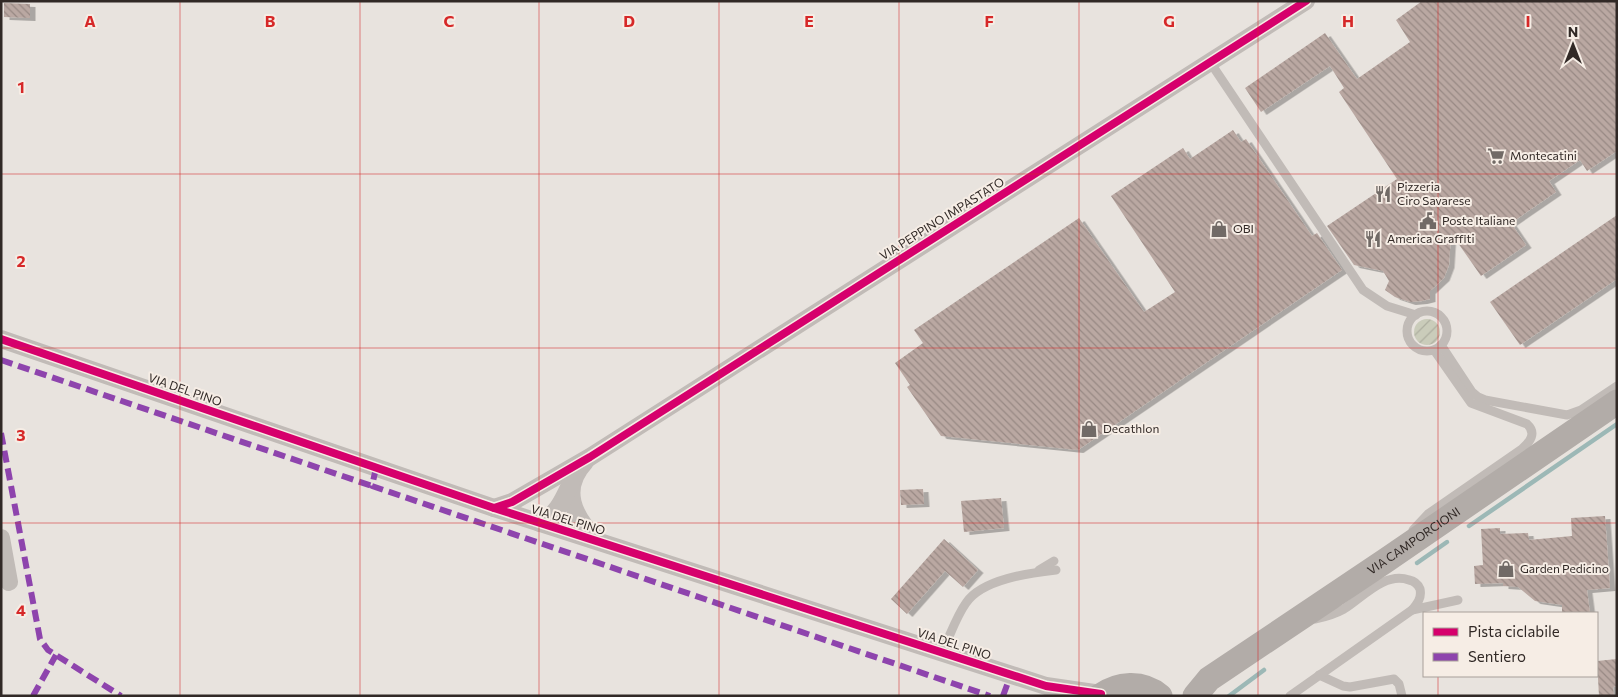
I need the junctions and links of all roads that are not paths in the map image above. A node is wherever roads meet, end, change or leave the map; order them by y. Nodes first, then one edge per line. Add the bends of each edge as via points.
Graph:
1 (1306, 1) edge
2 (1210, 62) junction
3 (1416, 315) junction
4 (1, 339) edge
5 (1438, 347) junction
6 (1617, 386) edge
7 (1617, 402) edge
8 (590, 457) junction
9 (573, 480) junction
10 (535, 489) junction
11 (494, 508) junction
12 (538, 522) junction
13 (1, 538) edge
14 (598, 541) junction
15 (1385, 560) junction
16 (1055, 565) dead end
17 (9, 582) dead end
18 (1458, 600) dead end
19 (1412, 610) junction
20 (1288, 626) junction
21 (942, 652) junction
22 (1319, 676) junction
23 (1202, 687) edge
24 (1051, 691) edge
25 (1158, 694) edge
26 (1100, 695) edge
27 (1290, 696) edge
28 (1402, 696) edge

1 - 2 street, VIA PEPPINO IMPASTATO
2 - 3 lane via 1363,290 1387,306
2 - 8 street, VIA PEPPINO IMPASTATO
3 - 5 lane via 1432,312 1440,316 1447,332
3 - 5 lane via 1408,327 1409,341 1420,350
4 - 11 street, VIA DEL PINO
5 - 6 lane via 1472,392 1485,400 1568,415
5 - 15 lane via 1471,404 1527,424 1532,436 1522,449 1424,518
7 - 15 main road, VIA CAMPORCIONI
8 - 9 street
8 - 10 street, VIA PEPPINO IMPASTATO
9 - 12 street via 558,508 549,518
9 - 14 street via 575,511 584,527
10 - 11 street, VIA PEPPINO IMPASTATO
10 - 12 street via 531,506
11 - 12 street, VIA DEL PINO
12 - 14 street, VIA DEL PINO
13 - 17 street
14 - 21 street, VIA DEL PINO
15 - 20 main road, VIA CAMPORCIONI
16 - 21 lane via 992,584 974,594 966,602
18 - 19 lane
19 - 20 lane via 1421,596 1419,587 1411,580 1397,578 1378,585 1335,613
19 - 22 lane
20 - 23 main road, VIA CAMPORCIONI
21 - 24 street, VIA DEL PINO
22 - 27 lane
22 - 28 lane via 1350,687 1394,679
23 - 25 main road, VIA CAMPORCIONI
24 - 26 street, VIA DEL PINO
25 - 26 main road via 1148,688 1128,685

